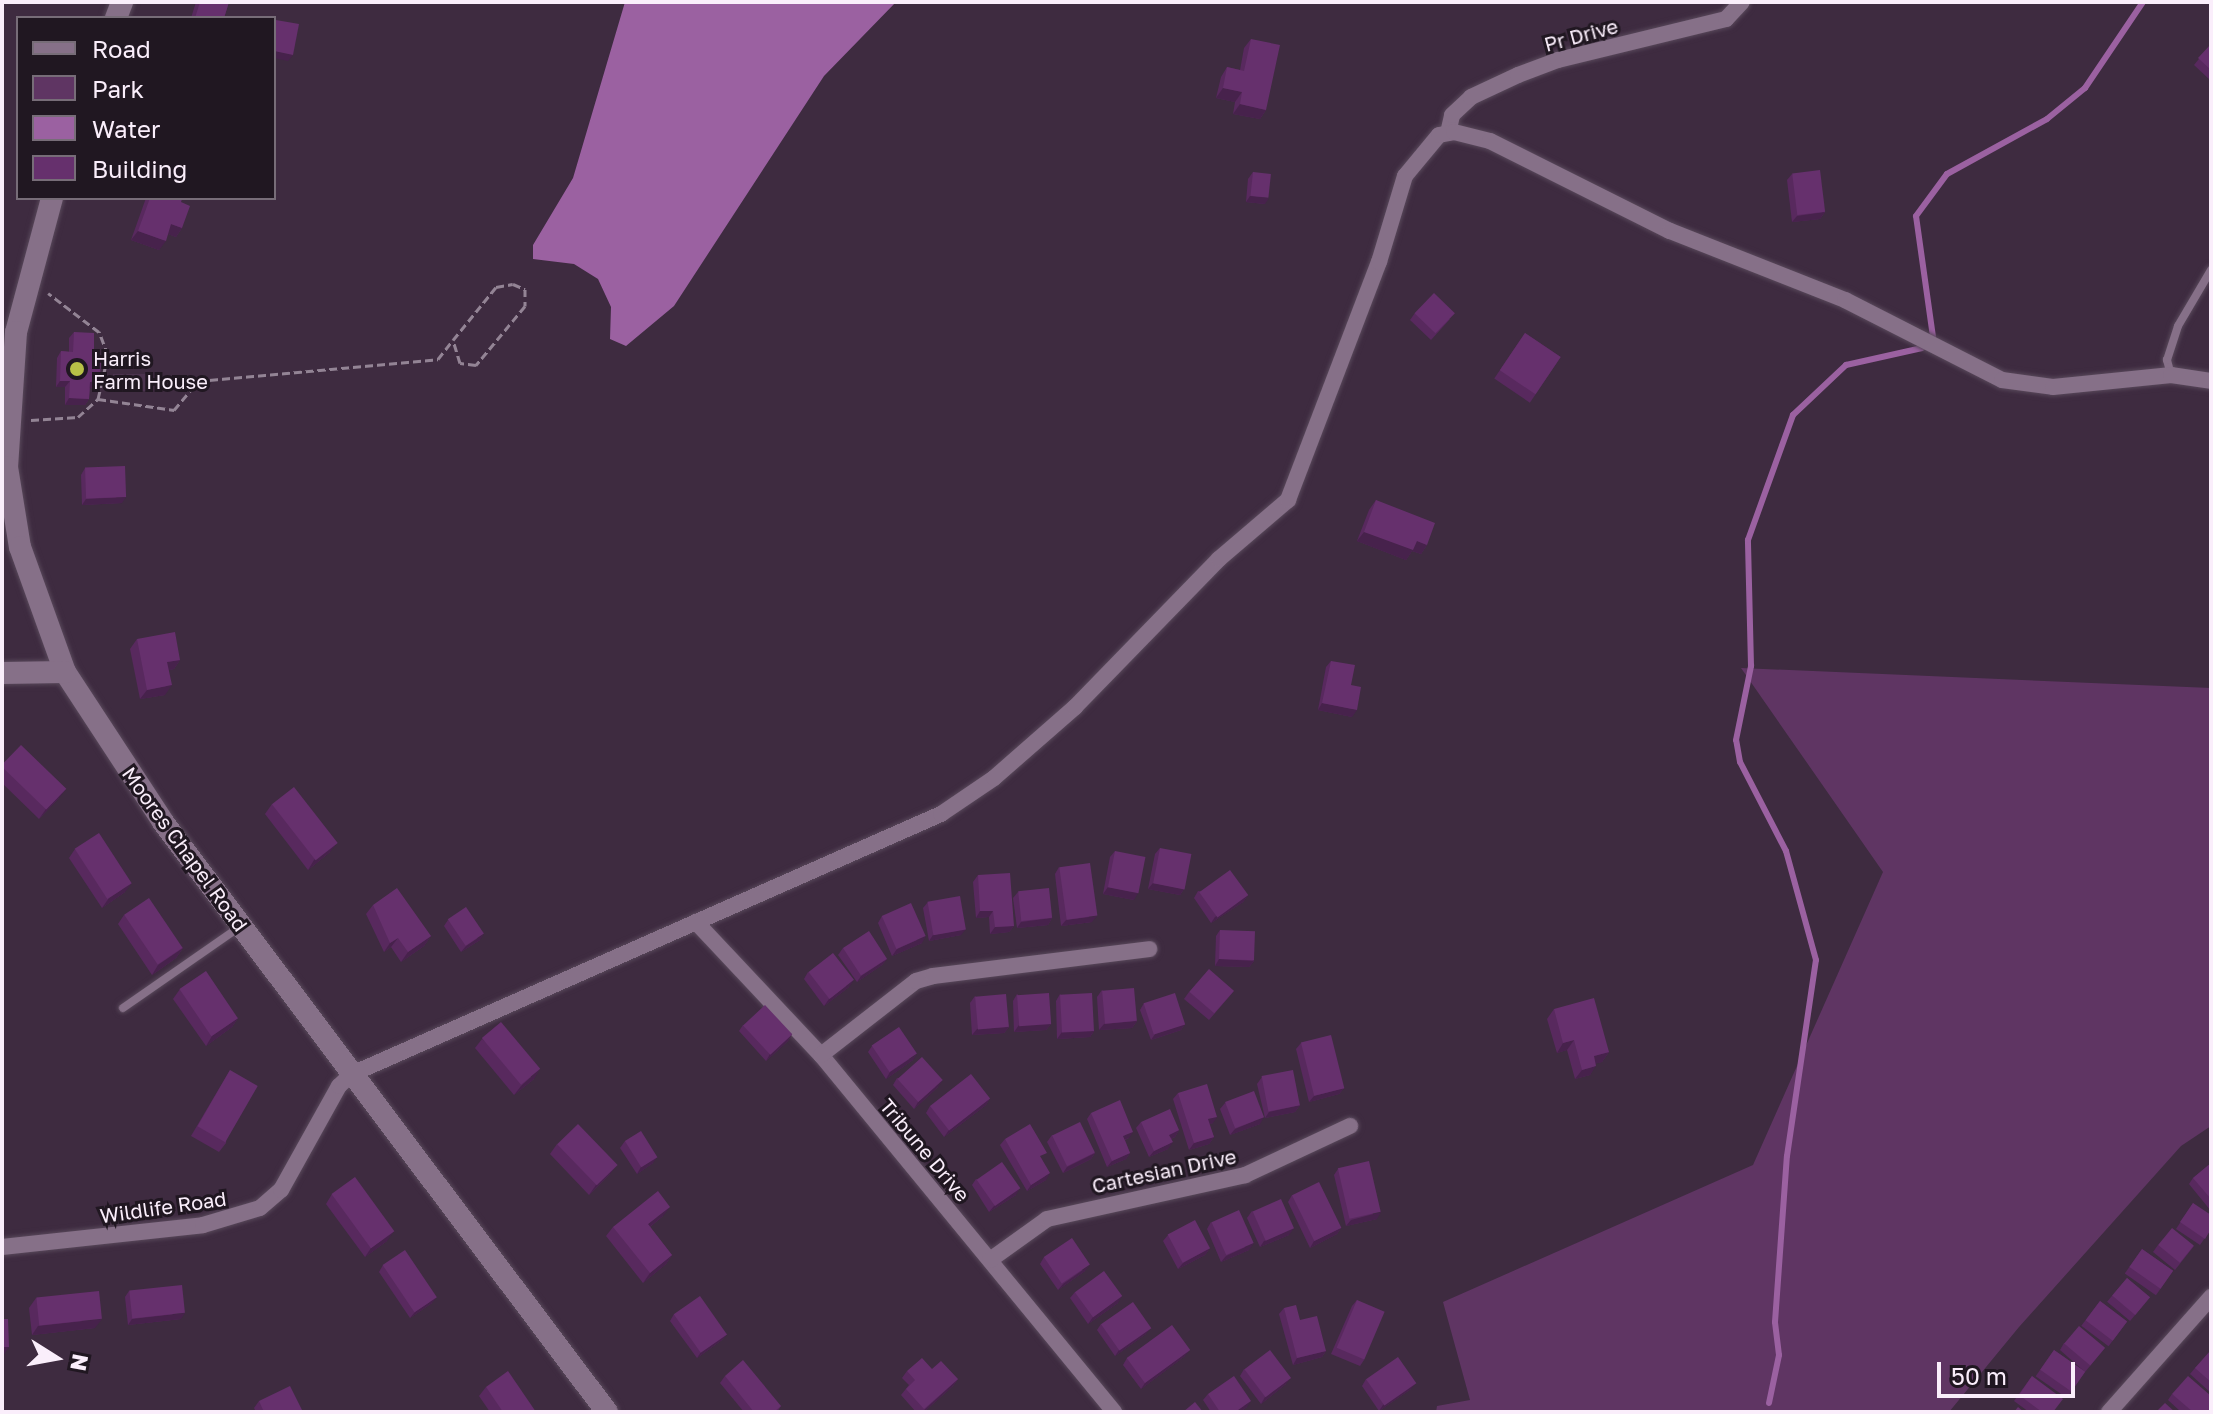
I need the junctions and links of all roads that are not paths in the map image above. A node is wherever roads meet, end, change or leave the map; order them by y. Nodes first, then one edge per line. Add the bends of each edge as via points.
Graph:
1 (1742, 2) edge
2 (1448, 133) junction
3 (51, 200) edge
4 (2211, 270) edge
5 (2171, 375) junction
6 (2211, 381) edge
7 (8, 521) edge
8 (65, 672) junction
9 (2, 673) edge
10 (696, 922) junction
11 (241, 926) junction
12 (1149, 949) dead end
13 (123, 1008) dead end
14 (821, 1055) junction
15 (352, 1074) junction
16 (1350, 1126) dead end
17 (2, 1247) edge
18 (990, 1260) junction
19 (2211, 1297) edge
20 (607, 1412) edge
21 (1114, 1412) edge
22 (2109, 1412) edge

1 - 2 street, Pr Drive via 1726,19 1558,60 1518,75 1471,97 1452,115
2 - 5 street via 1490,141 1670,231 1845,300 2002,380 2053,387
2 - 10 street via 1423,149 1405,176 1379,262 1288,500 1219,559 1075,707 994,778 941,814
3 - 7 main road, Moores Chapel Road via 16,332 7,421
4 - 5 lane via 2178,326 2167,360
5 - 6 street
7 - 8 main road, Moores Chapel Road
8 - 9 main road
8 - 11 main road, Moores Chapel Road via 112,748
10 - 14 street, Tribune Drive
10 - 15 street
11 - 13 lane
11 - 15 main road, Moores Chapel Road
12 - 14 street via 957,969 924,979
14 - 18 street, Tribune Drive
15 - 17 street, Wildlife Road via 339,1086 288,1180 260,1208 203,1225
15 - 20 main road, Moores Chapel Road
16 - 18 street, Cartesian Drive via 1245,1175 1047,1219
18 - 21 street, Tribune Drive
19 - 22 street

